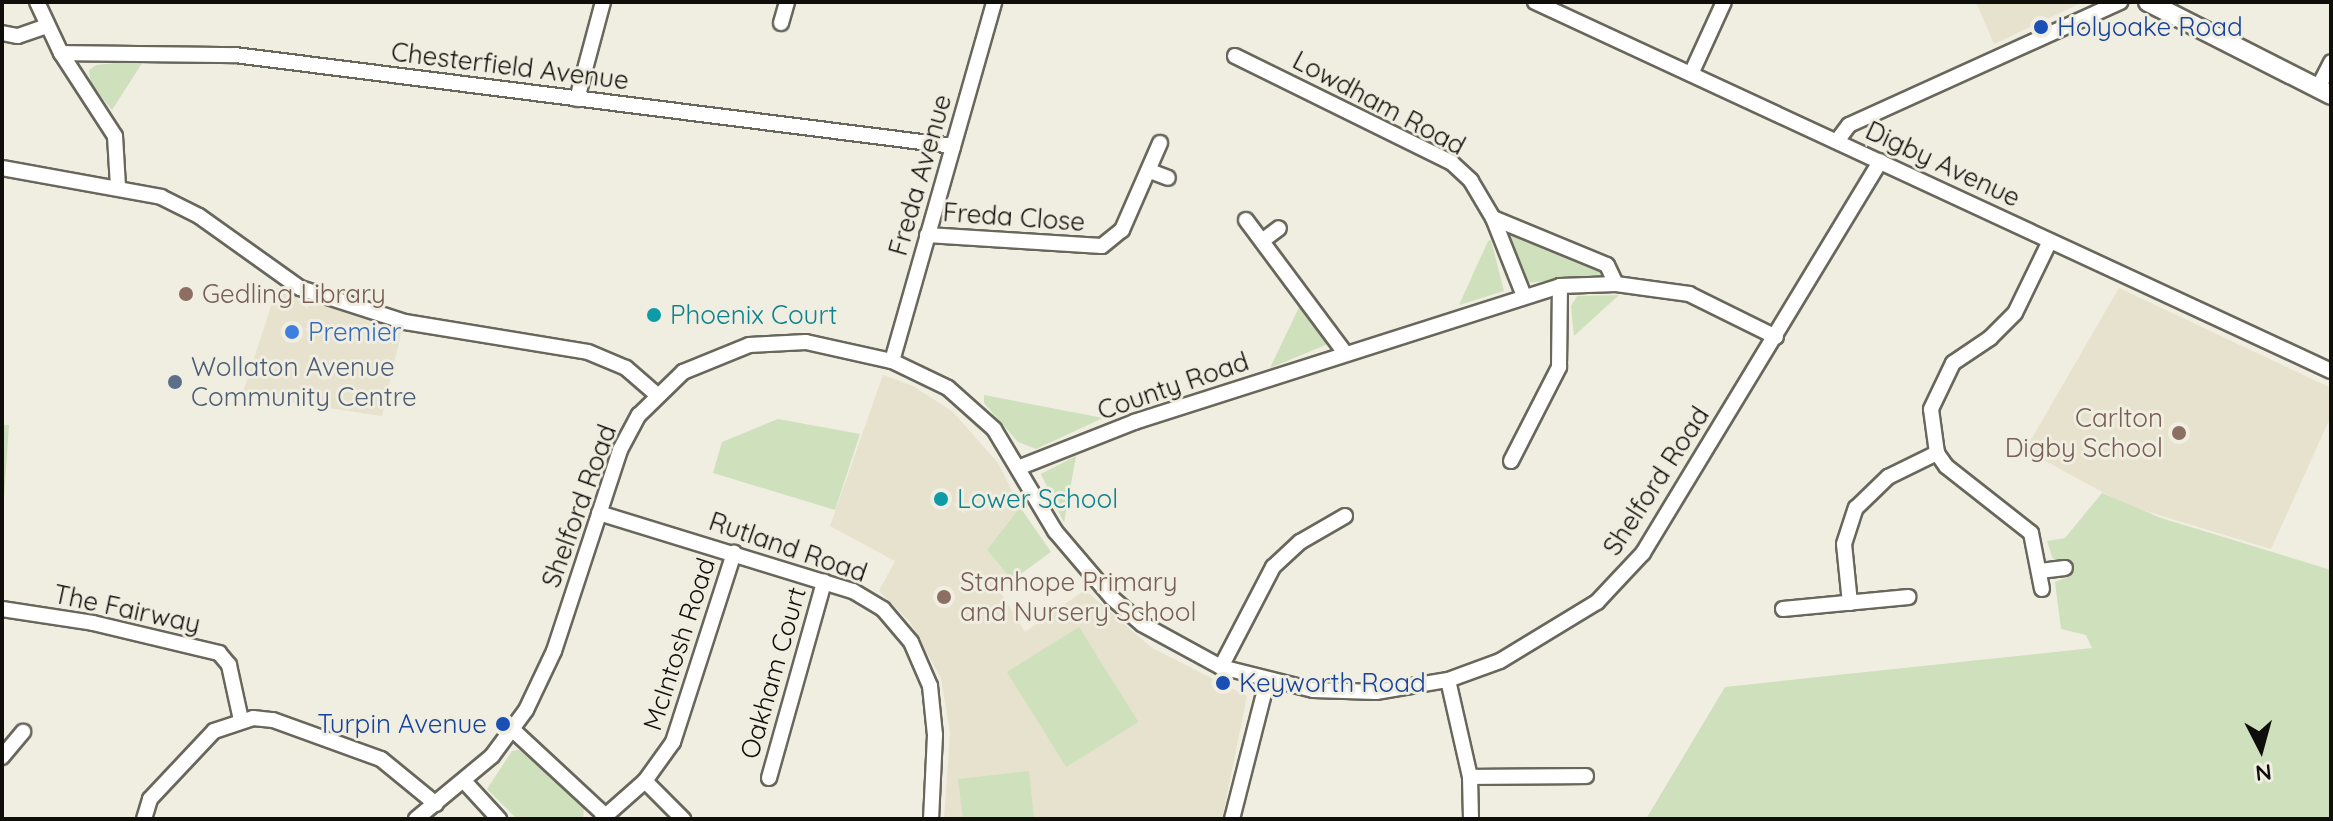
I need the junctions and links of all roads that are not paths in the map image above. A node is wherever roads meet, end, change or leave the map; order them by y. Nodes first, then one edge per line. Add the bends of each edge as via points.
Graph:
1 (37, 2) edge
2 (603, 2) edge
3 (786, 2) edge
4 (994, 2) edge
5 (1535, 2) edge
6 (1724, 2) edge
7 (2120, 2) edge
8 (2148, 2) edge
9 (781, 23) dead end
10 (47, 26) junction
11 (2, 33) edge
12 (61, 53) junction
13 (1235, 56) dead end
14 (2331, 62) edge
15 (1691, 74) junction
16 (2325, 92) edge
17 (577, 99) junction
18 (1837, 141) junction
19 (1160, 143) dead end
20 (953, 146) junction
21 (1880, 161) junction
22 (2, 168) edge
23 (1150, 171) junction
24 (1168, 178) dead end
25 (118, 187) junction
26 (1493, 218) junction
27 (1246, 220) dead end
28 (1279, 228) dead end
29 (927, 235) junction
30 (1262, 241) junction
31 (2050, 241) junction
32 (1616, 284) junction
33 (1560, 286) junction
34 (1524, 296) junction
35 (1776, 337) junction
36 (1345, 353) junction
37 (892, 361) junction
38 (2331, 371) edge
39 (656, 394) junction
40 (1937, 453) junction
41 (1511, 461) dead end
42 (1018, 468) junction
43 (599, 513) junction
44 (1345, 516) dead end
45 (734, 553) junction
46 (2065, 568) dead end
47 (2040, 571) junction
48 (824, 582) junction
49 (2042, 589) dead end
50 (1908, 597) dead end
51 (1850, 603) junction
52 (2, 609) edge
53 (1783, 609) dead end
54 (1221, 667) junction
55 (1448, 680) junction
56 (1267, 682) junction
57 (241, 720) junction
58 (513, 730) junction
59 (23, 732) dead end
60 (2, 755) edge
61 (1586, 776) dead end
62 (1470, 777) junction
63 (769, 778) dead end
64 (464, 781) junction
65 (645, 781) junction
66 (436, 804) junction
67 (604, 817) edge
68 (144, 819) edge
69 (416, 819) edge
70 (499, 819) edge
71 (683, 819) edge
72 (931, 819) edge
73 (1232, 819) edge
74 (1471, 819) edge

1 - 10 street
2 - 17 street
3 - 9 street
4 - 20 street, Freda Avenue
5 - 15 street, Digby Avenue
6 - 15 street
7 - 18 street via 1849,125
8 - 16 street
10 - 11 street via 18,36
10 - 12 street
12 - 17 street, Chesterfield Avenue via 235,55
12 - 25 street via 115,136
13 - 26 street, Lowdham Road via 1452,163 1471,181
14 - 16 street
15 - 18 street, Digby Avenue
17 - 20 street, Chesterfield Avenue
18 - 21 street, Digby Avenue
19 - 23 street, Freda Close
20 - 29 street, Freda Avenue
21 - 31 street, Digby Avenue
21 - 35 street, Shelford Road
22 - 25 street
23 - 24 street
23 - 29 street, Freda Close via 1122,230 1102,246
25 - 39 street via 184,207 270,271 327,298 405,322 588,352 626,368
26 - 32 street via 1607,265
26 - 34 street, Lowdham Road
27 - 30 street
28 - 30 street
29 - 37 street, Freda Avenue
30 - 36 street
31 - 38 street, Digby Avenue
31 - 40 street via 2015,313 1953,363 1940,382 1931,409
32 - 33 street, County Road
32 - 35 street, County Road via 1689,294
33 - 34 street, County Road
33 - 41 street via 1559,367
34 - 36 street, County Road
35 - 55 street, Shelford Road via 1666,518 1625,573 1597,602 1544,639
36 - 42 street, County Road via 1134,422
37 - 39 street, Shelford Road via 806,342 749,345 703,361
37 - 42 street, Shelford Road via 960,397 994,429
39 - 43 street, Shelford Road via 627,435
40 - 47 street via 1957,477 2025,523 2035,540
40 - 51 street via 1888,477 1856,508 1844,544
42 - 54 street, Shelford Road via 1055,531 1112,598 1142,624
43 - 45 street, Rutland Road
43 - 58 street, Shelford Road via 554,651
44 - 54 street via 1300,542 1273,567
45 - 48 street, Rutland Road
45 - 65 street, McIntosh Road via 673,742
46 - 47 street
47 - 49 street
48 - 63 street, Oakham Court
48 - 72 street, Rutland Road via 871,600 917,653 934,706
50 - 51 street
51 - 53 street
52 - 57 street, The Fairway via 93,623 219,653 229,665
54 - 56 street, Shelford Road
55 - 56 street, Shelford Road via 1343,693
55 - 62 street
56 - 73 street
57 - 66 street via 273,720 381,759
57 - 68 street via 214,731 194,751 150,799
58 - 64 street, Shelford Road
58 - 67 street
59 - 60 street
61 - 62 street
62 - 74 street
64 - 66 street, Shelford Road
64 - 70 street
65 - 67 street, McIntosh Road
65 - 71 street
66 - 69 street, Shelford Road

